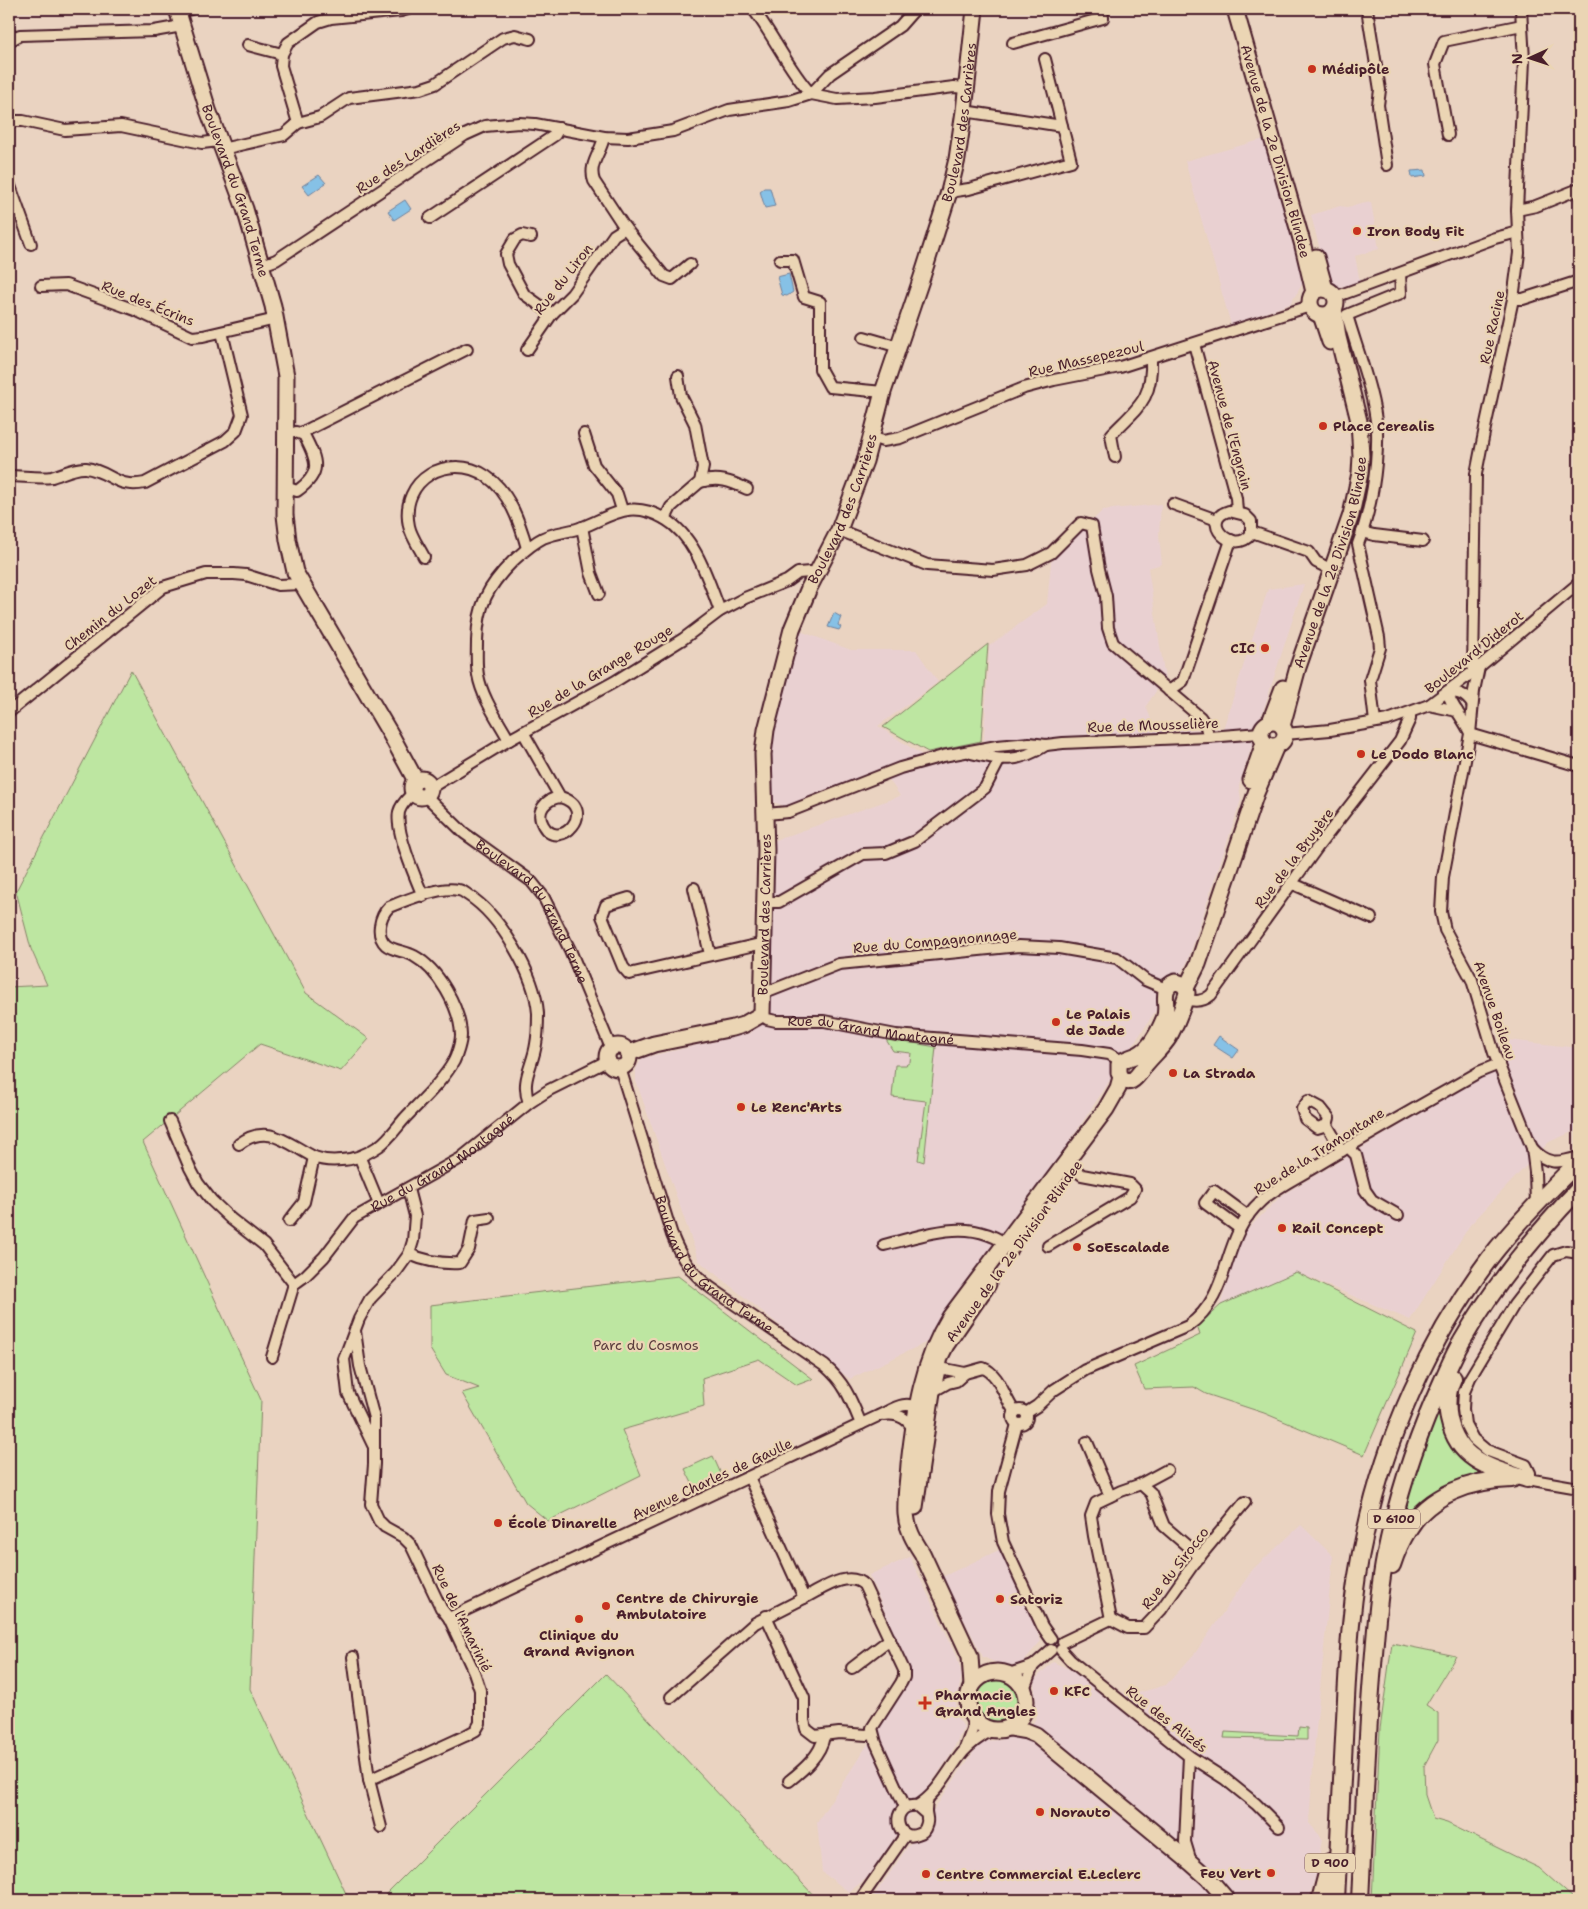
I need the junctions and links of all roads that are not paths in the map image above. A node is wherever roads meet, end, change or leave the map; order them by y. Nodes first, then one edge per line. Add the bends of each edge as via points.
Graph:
1 (408, 9) edge
2 (753, 9) edge
3 (915, 9) edge
4 (975, 9) edge
5 (1102, 9) edge
6 (1235, 9) edge
7 (1247, 9) edge
8 (1367, 9) edge
9 (1521, 9) edge
10 (182, 10) edge
11 (1522, 25) junction
12 (182, 26) junction
13 (530, 39) dead end
14 (9, 40) edge
15 (1013, 43) dead end
16 (248, 45) dead end
17 (282, 54) junction
18 (1045, 59) dead end
19 (966, 88) junction
20 (811, 94) junction
21 (964, 111) junction
22 (9, 121) edge
23 (298, 124) junction
24 (1062, 126) junction
25 (559, 128) junction
26 (1448, 135) dead end
27 (604, 137) junction
28 (221, 145) junction
29 (1387, 165) dead end
30 (9, 183) edge
31 (1579, 189) edge
32 (949, 192) junction
33 (1517, 210) junction
34 (430, 218) dead end
35 (625, 228) junction
36 (1518, 232) junction
37 (531, 237) dead end
38 (31, 244) dead end
39 (780, 260) dead end
40 (690, 264) dead end
41 (262, 265) junction
42 (1400, 274) junction
43 (1579, 281) edge
44 (41, 286) dead end
45 (1513, 299) junction
46 (1323, 302) junction
47 (552, 314) junction
48 (276, 319) junction
49 (222, 332) junction
50 (864, 337) dead end
51 (1194, 344) junction
52 (899, 347) junction
53 (467, 349) dead end
54 (527, 350) dead end
55 (1151, 358) junction
56 (678, 376) dead end
57 (883, 392) junction
58 (294, 432) junction
59 (584, 434) dead end
60 (871, 437) junction
61 (1115, 457) dead end
62 (9, 476) edge
63 (700, 482) junction
64 (747, 488) dead end
65 (289, 489) junction
66 (1173, 504) dead end
67 (622, 510) junction
68 (1237, 512) junction
69 (665, 519) junction
70 (1217, 520) junction
71 (582, 528) junction
72 (839, 530) junction
73 (1252, 532) junction
74 (1362, 532) junction
75 (1230, 540) junction
76 (1423, 541) dead end
77 (527, 548) junction
78 (424, 557) dead end
79 (1324, 566) junction
80 (786, 581) junction
81 (813, 582) junction
82 (1579, 583) edge
83 (302, 584) junction
84 (599, 594) dead end
85 (720, 611) junction
86 (1474, 650) junction
87 (1479, 667) junction
88 (1170, 691) junction
89 (1447, 692) junction
90 (1472, 704) junction
91 (1429, 706) junction
92 (1457, 711) junction
93 (9, 712) edge
94 (1410, 713) junction
95 (1375, 722) junction
96 (524, 732) junction
97 (1273, 734) junction
98 (1470, 734) junction
99 (1209, 737) junction
100 (509, 740) junction
101 (1046, 746) junction
102 (968, 752) junction
103 (1000, 760) junction
104 (1579, 766) edge
105 (421, 789) junction
106 (560, 797) dead end
107 (766, 814) junction
108 (1291, 883) junction
109 (694, 888) dead end
110 (422, 896) junction
111 (629, 898) dead end
112 (766, 902) junction
113 (1371, 918) dead end
114 (764, 943) junction
115 (710, 954) junction
116 (1178, 989) junction
117 (762, 991) junction
118 (762, 1014) junction
119 (613, 1059) junction
120 (1122, 1061) junction
121 (1499, 1064) junction
122 (1126, 1079) junction
123 (529, 1103) junction
124 (170, 1121) dead end
125 (1327, 1125) dead end
126 (239, 1144) dead end
127 (1532, 1148) junction
128 (1345, 1149) junction
129 (314, 1157) junction
130 (360, 1158) junction
131 (1579, 1159) edge
132 (1069, 1166) junction
133 (408, 1188) junction
134 (1579, 1189) edge
135 (379, 1204) junction
136 (1536, 1204) junction
137 (1398, 1214) dead end
138 (1248, 1216) junction
139 (490, 1218) dead end
140 (289, 1221) dead end
141 (1239, 1228) junction
142 (884, 1245) dead end
143 (1009, 1246) junction
144 (1048, 1246) dead end
145 (1579, 1253) edge
146 (409, 1254) junction
147 (1520, 1255) junction
148 (294, 1284) junction
149 (355, 1331) junction
150 (272, 1357) dead end
151 (938, 1373) junction
152 (918, 1409) junction
153 (1014, 1412) junction
154 (1026, 1414) junction
155 (861, 1424) junction
156 (1017, 1424) junction
157 (1087, 1442) dead end
158 (374, 1448) junction
159 (1167, 1470) dead end
160 (749, 1477) junction
161 (1527, 1479) junction
162 (1141, 1484) junction
163 (1579, 1488) edge
164 (1110, 1496) junction
165 (1245, 1502) dead end
166 (922, 1553) junction
167 (1200, 1557) junction
168 (804, 1598) junction
169 (766, 1616) junction
170 (449, 1618) junction
171 (1377, 1618) junction
172 (1111, 1619) junction
173 (890, 1639) junction
174 (1056, 1645) junction
175 (970, 1656) junction
176 (353, 1657) dead end
177 (1033, 1666) junction
178 (852, 1668) dead end
179 (1002, 1673) junction
180 (972, 1686) junction
181 (1024, 1689) junction
182 (671, 1697) dead end
183 (1025, 1709) junction
184 (973, 1717) junction
185 (1010, 1728) junction
186 (992, 1730) junction
187 (872, 1734) junction
188 (1036, 1735) junction
189 (824, 1736) junction
190 (964, 1751) junction
191 (1189, 1756) junction
192 (369, 1780) junction
193 (789, 1782) dead end
194 (928, 1799) junction
195 (916, 1806) junction
196 (905, 1807) junction
197 (925, 1813) junction
198 (1339, 1826) junction
199 (381, 1827) dead end
200 (1279, 1827) dead end
201 (906, 1834) junction
202 (1191, 1863) junction
203 (860, 1900) edge
204 (1227, 1900) edge
205 (1320, 1900) edge
206 (1336, 1900) edge
207 (1360, 1900) edge

1 - 17 street via 318,22 288,43
2 - 20 street
3 - 20 street via 900,26 830,74
4 - 19 main road, Boulevard des Carrières
5 - 15 street via 1103,18
6 - 46 main road, Avenue de la 2e Division Blindee via 1302,242
7 - 46 main road, Avenue de la 2e Division Blindee
8 - 29 street via 1380,90 1378,105
9 - 11 street, Rue Racine
10 - 12 main road, Boulevard du Grand Terme
11 - 26 street via 1444,41 1435,64
11 - 33 street, Rue Racine via 1524,60
12 - 14 street via 170,30 20,35
12 - 28 main road, Boulevard du Grand Terme
13 - 23 street via 515,35 503,38 435,84 420,89 349,98 320,117
16 - 17 street
17 - 23 street via 282,66
18 - 24 street
19 - 20 street, Rue des Lardières via 837,99
19 - 21 main road, Boulevard des Carrières
20 - 27 street, Rue des Lardières via 789,101 728,110 673,131 628,138
21 - 24 street
21 - 32 main road, Boulevard des Carrières
22 - 28 street via 65,130 121,126
23 - 28 street via 284,135
24 - 32 street via 1071,162
25 - 27 street, Rue des Lardières
25 - 34 street via 555,135
25 - 41 street, Rue des Lardières via 501,124 485,126 465,135 276,260
27 - 35 street via 592,173
28 - 41 main road, Boulevard du Grand Terme
30 - 38 street
31 - 33 street
32 - 52 main road, Boulevard des Carrières
33 - 36 street, Rue Racine
35 - 40 street via 664,276 672,279
35 - 47 street, Rue du Liron via 614,235 572,294
36 - 42 street, Rue Massepezoul
36 - 45 street, Rue Racine via 1519,253
37 - 47 street via 522,235 515,239 506,254 508,264 524,294
39 - 57 street via 793,260 804,297 820,302 820,369 830,388
41 - 48 main road, Boulevard du Grand Terme
42 - 46 street, Rue Massepezoul
42 - 74 street via 1401,293 1347,315 1372,399 1377,430 1374,479
43 - 45 street via 1523,299
44 - 49 street, Rue des Écrins via 66,285 135,310 192,337
45 - 86 street, Rue Racine via 1476,474
46 - 51 street, Rue Massepezoul
46 - 79 main road, Avenue de la 2e Division Blindee via 1325,324 1349,408 1354,453 1346,501
46 - 97 main road, Avenue de la 2e Division Blindee via 1335,324 1359,422 1360,473 1351,515
47 - 54 street, Rue du Liron
48 - 49 street, Rue des Écrins
48 - 58 main road, Boulevard du Grand Terme via 292,400
49 - 62 street via 242,415 236,431 225,441 145,483 133,485 119,483 84,468 50,477
50 - 52 street
51 - 55 street, Rue Massepezoul
51 - 68 street, Avenue de l'Engrain via 1236,498
52 - 57 main road, Boulevard des Carrières
53 - 58 street
55 - 60 street, Rue Massepezoul via 1036,385 900,438 883,441
55 - 61 street via 1152,377 1145,399 1111,435
56 - 63 street via 701,448 703,466
57 - 60 main road, Boulevard des Carrières
58 - 65 main road, Boulevard du Grand Terme
58 - 65 street via 304,435 316,466 301,488 297,491
59 - 67 street via 594,466 617,494
60 - 72 main road, Boulevard des Carrières
63 - 64 street via 714,478
63 - 69 street via 671,507
65 - 83 main road, Boulevard du Grand Terme via 293,540
66 - 70 street
67 - 69 street via 639,510
67 - 71 street
68 - 70 street via 1224,512
68 - 73 street via 1248,518
69 - 85 street via 684,536 697,555
70 - 75 street via 1220,535
71 - 77 street via 542,539
71 - 84 street
72 - 81 main road, Boulevard des Carrières
72 - 88 street via 927,566 993,570 1027,565 1051,553 1081,524 1092,526 1113,643
73 - 75 street via 1244,540
73 - 79 street via 1309,552 1316,562
74 - 76 street
74 - 95 street via 1358,544 1380,637 1370,680
75 - 88 street via 1183,680
77 - 78 street via 522,529 498,487 488,476 457,466 433,473 422,480 412,493 408,507 409,526
77 - 100 street via 488,591 477,630 478,676
79 - 97 main road, Avenue de la 2e Division Blindee
80 - 81 street
80 - 81 street, Rue de la Grange Rouge via 798,572 810,572
80 - 85 street, Rue de la Grange Rouge
81 - 107 main road, Boulevard des Carrières via 792,629 766,730 763,754
82 - 87 street, Boulevard Diderot
83 - 93 street, Chemin du Lozet via 278,585 234,574 206,574 163,587
83 - 105 main road, Boulevard du Grand Terme
85 - 96 street, Rue de la Grange Rouge via 683,639 614,682
86 - 87 street
86 - 87 street, Rue Racine via 1472,661
87 - 89 street, Boulevard Diderot
87 - 90 street, Rue Racine
88 - 99 street via 1200,717
89 - 90 street via 1459,692
89 - 91 street, Boulevard Diderot
89 - 92 street
90 - 98 street, Avenue Boileau
91 - 92 street
91 - 94 street, Boulevard Diderot
92 - 98 street
94 - 95 street, Boulevard Diderot
94 - 108 street, Rue de la Bruyère via 1400,741
95 - 97 street, Boulevard Diderot via 1338,729
96 - 100 street, Rue de la Grange Rouge
96 - 106 street
97 - 99 street, Rue de Mousselière
97 - 116 main road, Avenue de la 2e Division Blindee
98 - 104 street
98 - 121 street, Avenue Boileau via 1443,877 1441,912 1448,936 1472,980
99 - 101 street, Rue de Mousselière
100 - 105 street, Rue de la Grange Rouge
101 - 102 street, Rue de Mousselière via 1029,743
101 - 103 street, Rue de Mousselière via 1032,754
102 - 103 street, Rue de Mousselière
102 - 107 street, Rue de Mousselière via 900,768 788,812
103 - 112 street via 985,788 915,841 886,853 863,854 779,902
105 - 110 street via 399,810 399,826
105 - 119 street, Boulevard du Grand Terme via 464,833 531,881 543,896 561,931
107 - 112 main road, Boulevard des Carrières
108 - 113 street
108 - 116 street, Rue de la Bruyère via 1211,995 1193,1002
109 - 115 street
110 - 123 street via 444,889 460,890 495,918 508,935 525,970 538,1012 536,1044 525,1081
110 - 130 street via 389,907 384,912 380,929 382,938 388,947 423,960 438,976 457,1015 461,1036 455,1060 433,1088 381,1145
111 - 115 street via 606,905 602,916 629,974
112 - 114 main road, Boulevard des Carrières
114 - 115 street
114 - 117 main road, Boulevard des Carrières
116 - 117 street, Rue du Compagnonnage via 1146,980 1117,958 1059,948 1019,946 839,964 770,991
116 - 120 main road via 1158,1031 1142,1053
116 - 122 main road, Avenue de la 2e Division Blindee via 1169,1037 1137,1079
117 - 118 main road, Boulevard des Carrières
118 - 119 main road via 733,1028 654,1044 629,1053 621,1046
118 - 120 street, Rue du Grand Montagné via 776,1021 824,1021 896,1034 1082,1050 1109,1054
119 - 123 street, Rue du Grand Montagné
119 - 155 street, Boulevard du Grand Terme via 679,1254 697,1278 835,1375 843,1384
120 - 122 main road via 1118,1069
121 - 127 street, Avenue Boileau
121 - 128 street, Rue de la Tramontane via 1479,1072
122 - 132 main road, Avenue de la 2e Division Blindee
123 - 133 street, Rue du Grand Montagné via 461,1158
124 - 148 street via 198,1183 231,1219 264,1245
125 - 128 street
126 - 129 street via 256,1134 273,1135
127 - 131 street via 1550,1162
127 - 136 street, Avenue Boileau
128 - 137 street via 1356,1156 1365,1190 1372,1200
128 - 138 street, Rue de la Tramontane via 1261,1201
129 - 130 street
129 - 140 street via 304,1202
130 - 135 street
131 - 136 main road, D 6100
132 - 143 main road, Avenue de la 2e Division Blindee
132 - 144 street via 1082,1175 1130,1184 1135,1189 1130,1197
133 - 135 street, Rue du Grand Montagné
133 - 146 street, Rue de l'Amarinié via 415,1216
134 - 147 main road, D 6100
135 - 148 street, Rue du Grand Montagné via 354,1218 324,1257
136 - 198 main road, D 6100 via 1489,1259 1458,1305 1421,1372 1387,1456 1365,1534 1354,1597
138 - 141 street, Rue de la Tramontane
138 - 141 street via 1214,1192 1205,1203
139 - 146 street via 475,1220 469,1250 460,1263 446,1264
141 - 154 street, Rue de la Tramontane via 1217,1293 1200,1318 1085,1370
142 - 143 street via 960,1228 991,1235
143 - 151 main road, Avenue de la 2e Division Blindee via 942,1353
143 - 151 main road, Avenue de la 2e Division Blindee via 942,1329 936,1340
145 - 161 street via 1566,1251 1553,1255 1514,1305 1464,1392 1465,1424 1473,1439 1486,1450 1526,1465 1530,1473
146 - 149 street, Rue de l'Amarinié via 370,1299
147 - 161 main road via 1452,1380 1447,1410 1452,1430 1469,1456 1495,1470
147 - 171 main road, D 6100 via 1461,1342 1425,1418 1392,1526
148 - 150 street
149 - 158 street, Rue de l'Amarinié via 360,1366 374,1418
149 - 158 street, Rue de l'Amarinié via 344,1360 345,1375 348,1393
151 - 152 main road, Avenue de la 2e Division Blindee
151 - 152 street
151 - 153 street via 965,1374 983,1368 994,1373
152 - 155 street, Avenue Charles de Gaulle via 878,1416
152 - 166 main road, Avenue de la 2e Division Blindee via 916,1516
152 - 166 main road via 906,1515 914,1541
153 - 154 street via 1021,1410
153 - 156 street via 1013,1420
154 - 156 street via 1024,1424
155 - 160 street, Avenue Charles de Gaulle
156 - 174 street via 999,1491 1003,1542 1042,1626
157 - 164 street
158 - 170 street, Rue de l'Amarinié via 371,1492 374,1512 385,1527 403,1536 411,1545
159 - 162 street
160 - 168 street
160 - 170 street, Avenue Charles de Gaulle
161 - 163 street
161 - 171 main road via 1496,1479 1460,1487 1424,1510 1400,1544
162 - 164 street
162 - 167 street via 1151,1493 1164,1526
164 - 172 street via 1096,1503 1091,1516
165 - 167 street, Rue du Sirocco
166 - 175 main road
167 - 172 street, Rue du Sirocco via 1144,1628 1128,1628
168 - 169 street
168 - 173 street via 846,1578 860,1580
169 - 182 street
169 - 189 street via 804,1698 806,1729 815,1736
170 - 192 street, Rue de l'Amarinié via 477,1681 480,1723 476,1730 465,1736
171 - 207 main road, D 6100
172 - 174 street
173 - 178 street
173 - 187 street via 904,1677 875,1722
174 - 177 street
174 - 191 street, Rue des Alizés via 1071,1661
175 - 179 main road via 979,1664
175 - 180 main road
176 - 192 street
177 - 179 street
177 - 181 street
179 - 180 main road via 986,1674
179 - 181 main road via 1015,1678
180 - 184 main road via 968,1702
181 - 183 main road
183 - 185 main road via 1022,1717
183 - 188 main road
184 - 186 main road via 984,1728
184 - 190 street
185 - 186 main road
185 - 188 main road
186 - 190 street
187 - 189 street
187 - 196 street
188 - 202 main road
189 - 193 street via 808,1766
190 - 194 street
191 - 200 street, Rue des Alizés via 1225,1779
191 - 202 street via 1185,1842
192 - 199 street
194 - 195 street
194 - 197 street
195 - 196 street
195 - 197 street
196 - 201 street via 899,1814 898,1823
197 - 201 street via 928,1823 923,1831 915,1836
198 - 205 main road, D 900
198 - 206 main road, D 6100
201 - 203 street
202 - 204 main road

